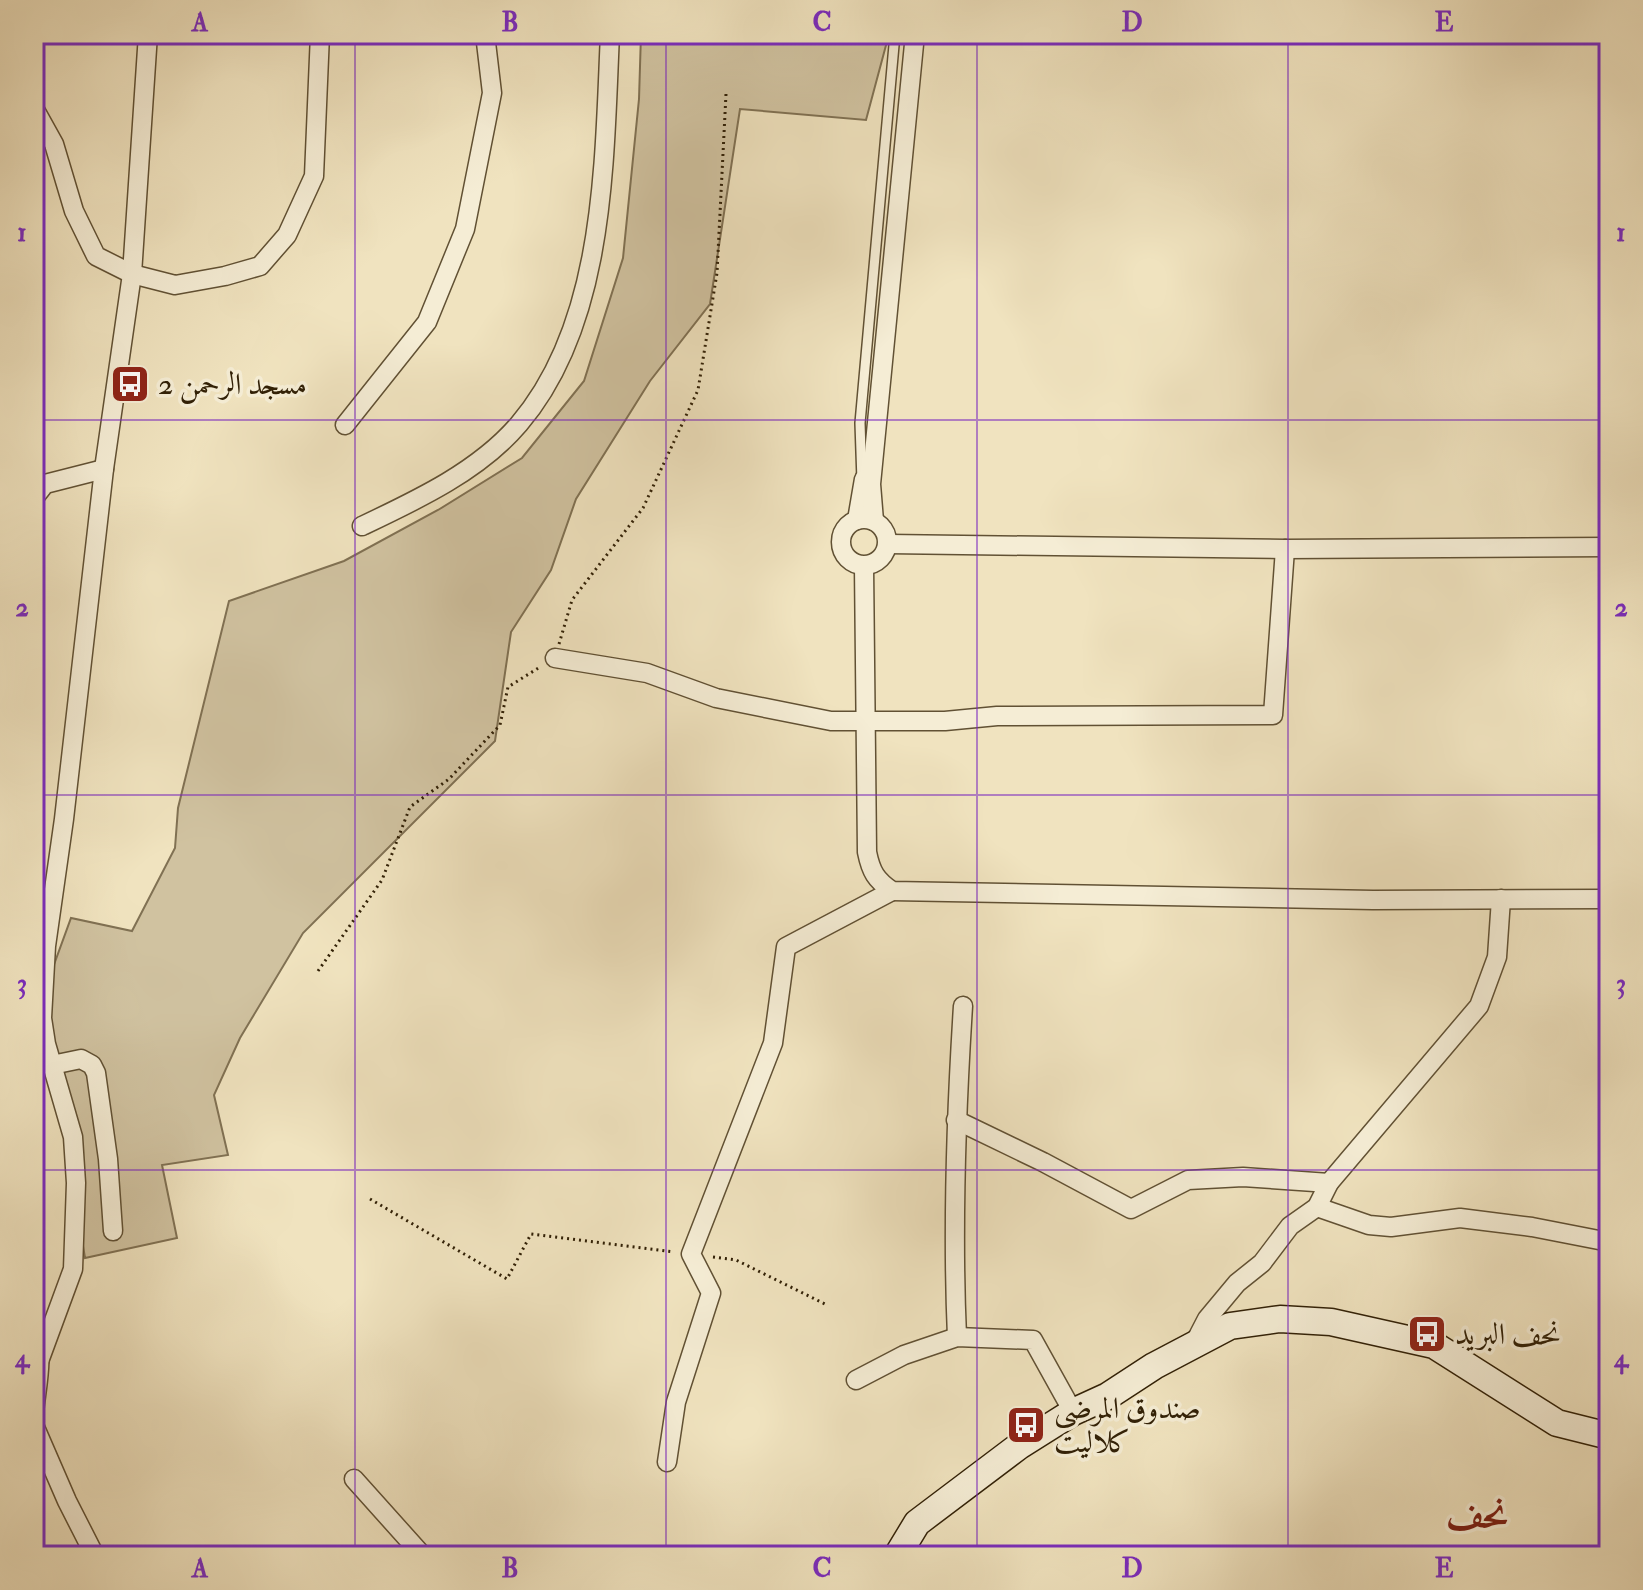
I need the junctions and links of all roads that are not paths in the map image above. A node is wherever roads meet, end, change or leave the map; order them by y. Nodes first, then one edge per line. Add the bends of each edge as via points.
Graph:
1 (148, 34) edge
2 (320, 34) edge
3 (485, 34) edge
4 (610, 34) edge
5 (895, 34) edge
6 (907, 34) edge
7 (915, 34) edge
8 (34, 108) edge
9 (132, 274) junction
10 (345, 425) dead end
11 (104, 469) junction
12 (862, 491) junction
13 (34, 498) edge
14 (866, 521) junction
15 (362, 526) dead end
16 (888, 544) junction
17 (1609, 547) edge
18 (1285, 549) junction
19 (864, 566) junction
20 (555, 658) road end
21 (866, 721) junction
22 (892, 891) junction
23 (1501, 899) junction
24 (1609, 899) edge
25 (39, 982) edge
26 (963, 1006) dead end
27 (52, 1065) junction
28 (956, 1120) junction
29 (1329, 1183) junction
30 (1317, 1207) junction
31 (113, 1231) dead end
32 (1609, 1242) edge
33 (34, 1332) edge
34 (957, 1337) junction
35 (1193, 1346) junction
36 (38, 1364) junction
37 (856, 1380) dead end
38 (1073, 1412) junction
39 (34, 1413) edge
40 (34, 1425) edge
41 (1609, 1436) edge
42 (667, 1462) dead end
43 (354, 1479) dead end
44 (95, 1556) edge
45 (423, 1556) edge
46 (897, 1556) edge

1 - 9 street
2 - 9 street via 314,176 287,235 260,266 225,276 175,285
3 - 10 street via 492,93 465,229 427,322
4 - 15 street via 595,243 562,357 518,425 485,454 417,500
5 - 12 lane via 860,423
6 - 12 street
7 - 14 street
8 - 9 street via 54,144 74,211 96,256
9 - 11 street
11 - 13 street via 45,484
11 - 25 street via 64,819
12 - 14 street
14 - 16 street via 885,530
14 - 19 street via 844,530 841,543 845,556
16 - 18 street
16 - 19 street via 883,557
17 - 18 street
18 - 21 street via 1273,715
19 - 21 street
20 - 21 street via 647,673 716,698 831,721
21 - 22 street via 867,852 877,880
22 - 23 street
22 - 42 street via 786,947 773,1043 691,1254 711,1293 676,1402
23 - 24 street
23 - 29 street via 1497,957 1479,1006
25 - 27 street
26 - 28 street
27 - 31 street via 81,1059 96,1073
27 - 36 street via 73,1137 73,1269
28 - 29 street via 1131,1209 1188,1180 1243,1177
28 - 34 street
29 - 30 street
30 - 32 street via 1380,1226 1460,1218
30 - 35 street via 1290,1226 1262,1263 1237,1283
33 - 36 street
34 - 37 street via 904,1355
34 - 38 street via 1033,1340
35 - 38 street
35 - 41 street via 1230,1326 1280,1319 1331,1322 1434,1345 1557,1423
36 - 39 street
38 - 46 street via 917,1523
40 - 44 street
43 - 45 street

